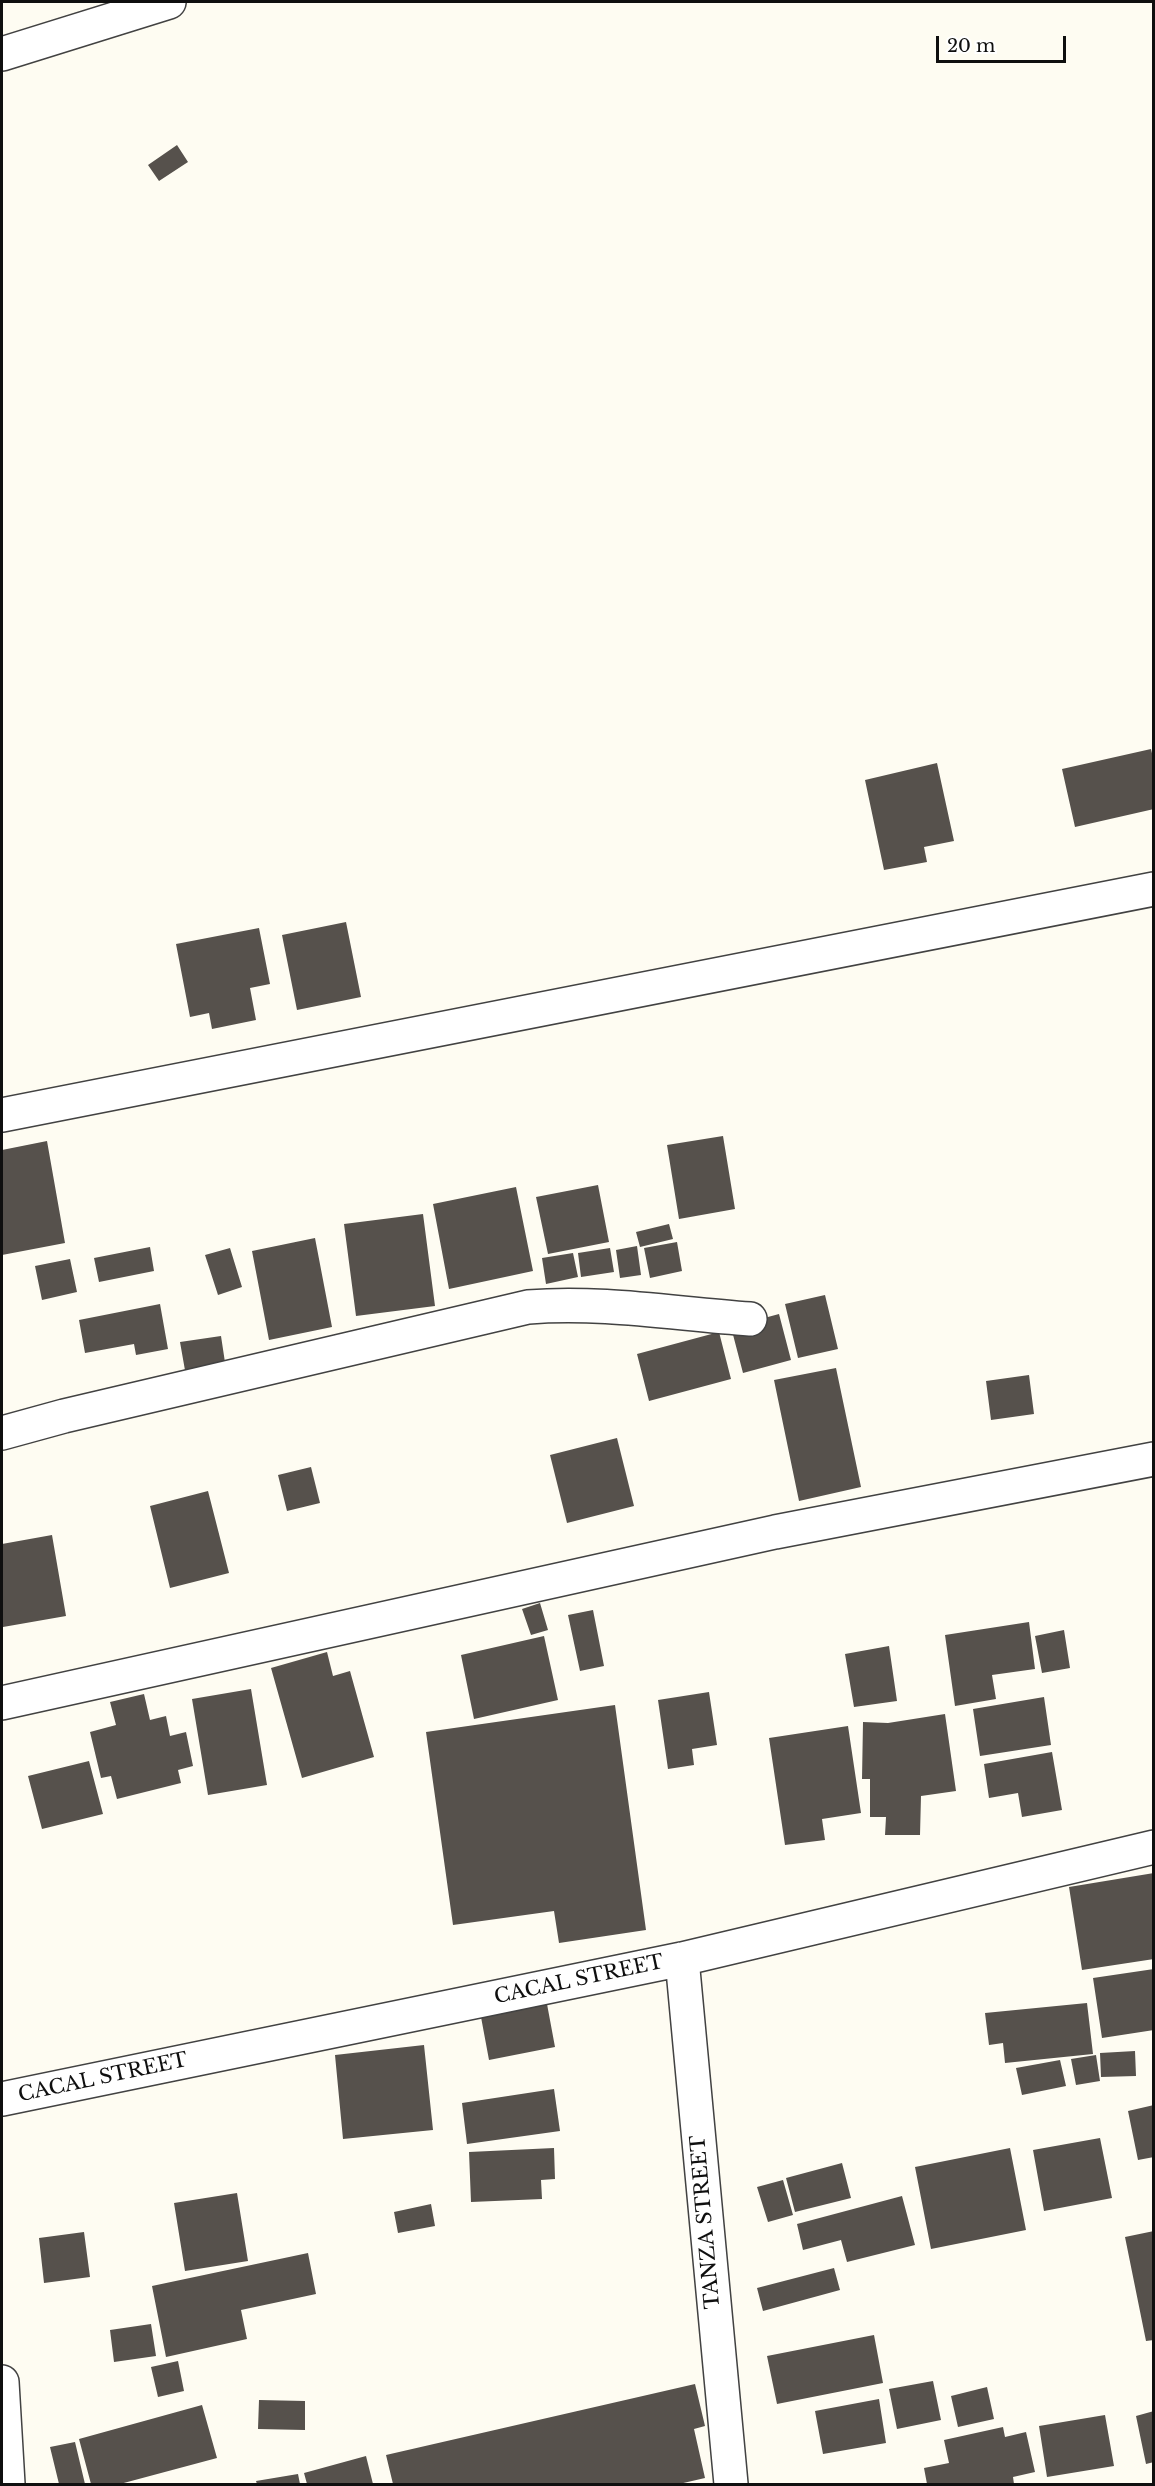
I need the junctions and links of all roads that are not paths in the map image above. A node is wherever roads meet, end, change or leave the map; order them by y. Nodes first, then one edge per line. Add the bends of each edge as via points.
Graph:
1 (169, 2) edge
2 (2, 54) edge
3 (1154, 889) edge
4 (2, 1115) edge
5 (750, 1319) dead end
6 (2, 1433) edge
7 (1154, 1459) edge
8 (2, 1703) edge
9 (1154, 1847) edge
10 (682, 1959) junction
11 (2, 2099) edge
12 (2, 2382) edge
13 (8, 2484) edge
14 (730, 2484) edge

1 - 2 street
3 - 4 street
5 - 6 street via 608,1305 528,1307
7 - 8 street via 775,1532
9 - 10 street, CACAL STREET
10 - 11 street, CACAL STREET
10 - 14 street, TANZA STREET
12 - 13 street

